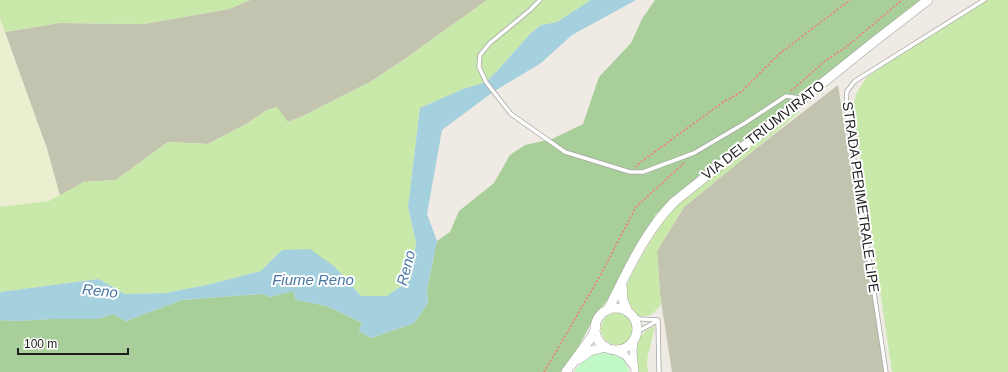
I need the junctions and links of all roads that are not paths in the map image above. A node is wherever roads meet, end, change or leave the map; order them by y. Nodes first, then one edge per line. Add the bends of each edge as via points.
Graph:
1 (540, 0) edge
2 (928, 0) edge
3 (984, 0) edge
4 (803, 99) junction
5 (622, 282) junction
6 (608, 310) junction
7 (630, 314) junction
8 (658, 320) junction
9 (596, 325) junction
10 (636, 336) junction
11 (609, 348) junction
12 (635, 370) edge
13 (567, 372) edge
14 (659, 372) edge
15 (886, 372) edge

1 - 4 lane via 490,43 480,55 479,67 486,82 511,114 565,152 630,172 643,172 694,153 786,96
2 - 4 street, VIA DEL TRIUMVIRATO
3 - 15 lane, STRADA PERIMETRALE LIPE via 855,81 847,91 846,107
4 - 5 street, VIA DEL TRIUMVIRATO via 662,214
5 - 6 street, VIA DEL TRIUMVIRATO
5 - 7 street via 623,300
6 - 7 street via 619,308
6 - 9 street via 600,316
7 - 8 lane via 641,319
7 - 10 street via 637,326
8 - 10 lane
8 - 14 lane
9 - 11 street via 598,338
9 - 13 street via 593,335
10 - 11 street via 627,347 617,350
10 - 12 street via 633,352
11 - 12 street via 625,355
11 - 13 street via 590,351 579,358

